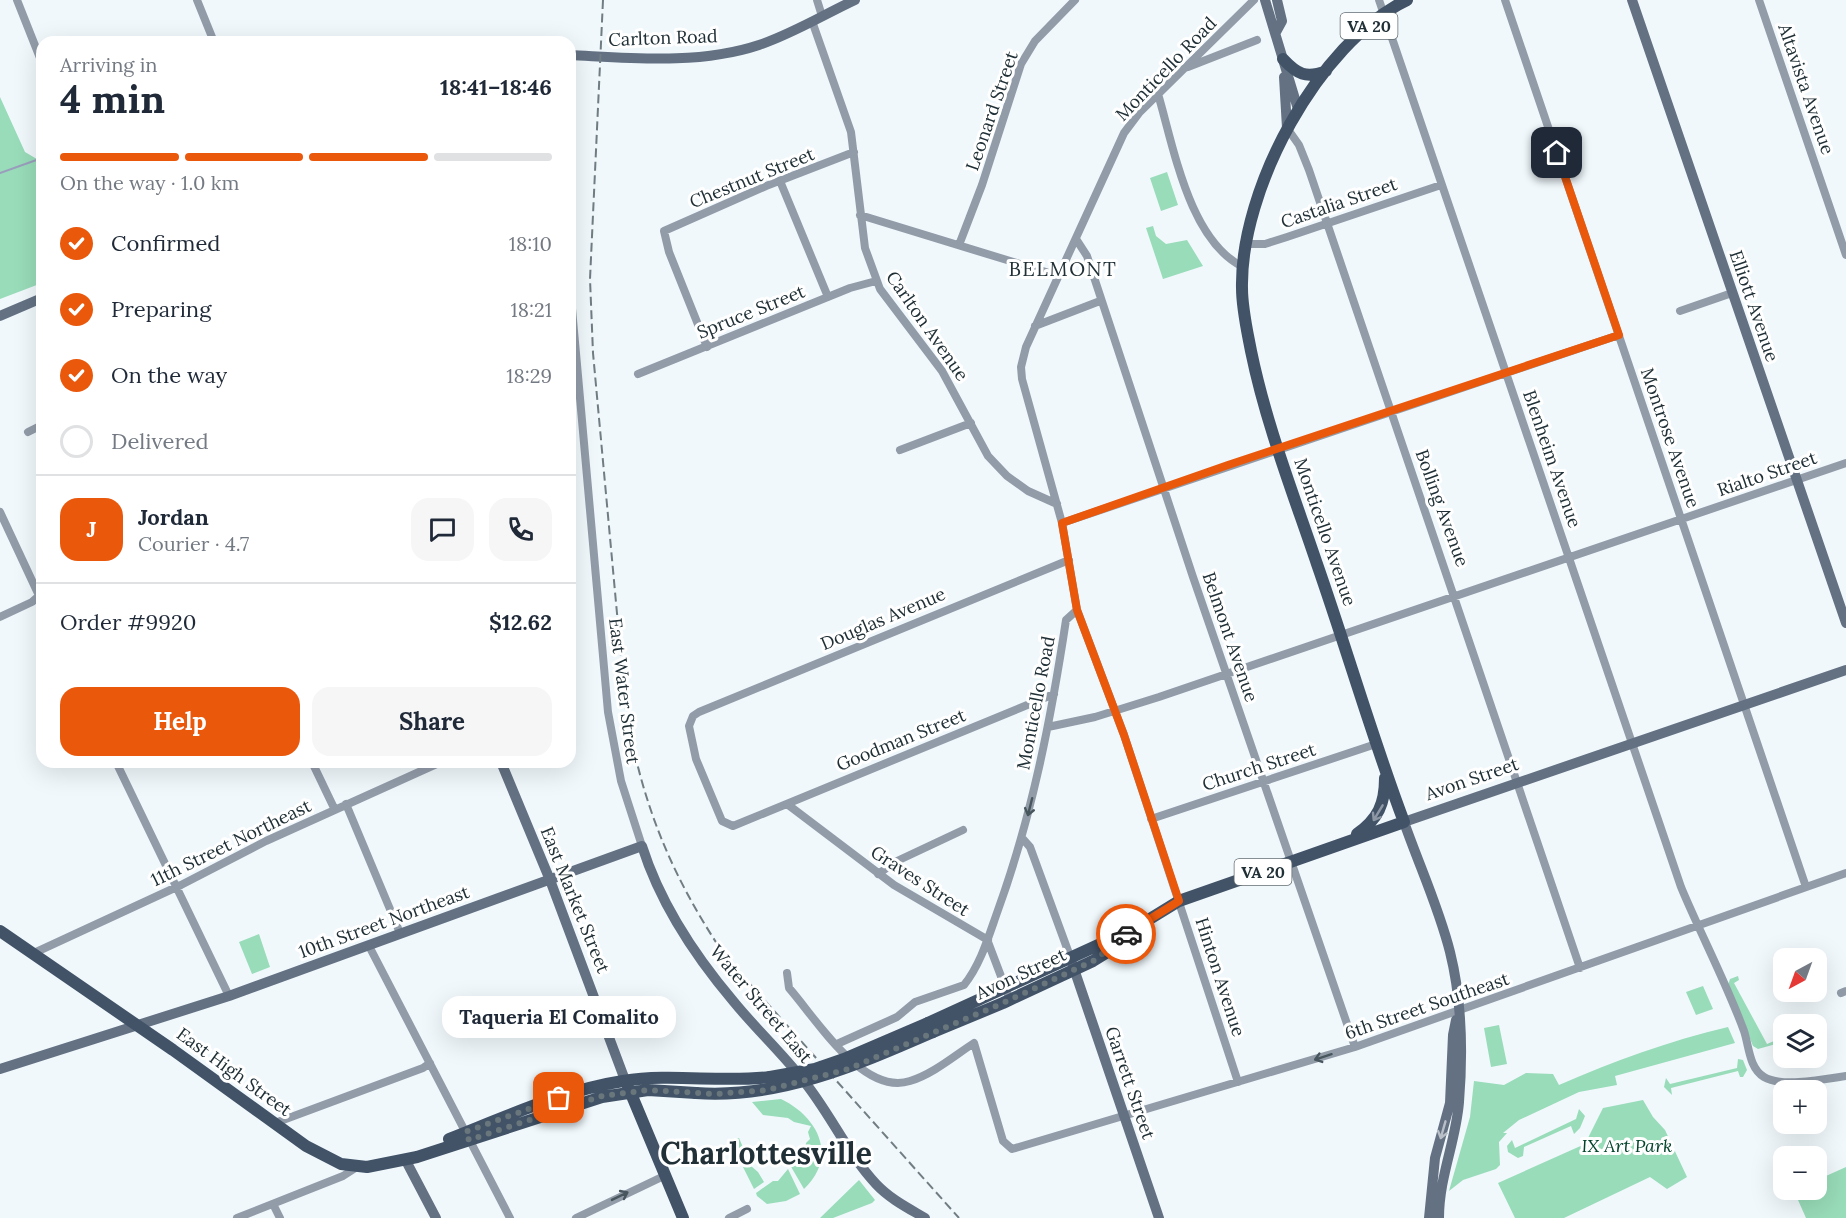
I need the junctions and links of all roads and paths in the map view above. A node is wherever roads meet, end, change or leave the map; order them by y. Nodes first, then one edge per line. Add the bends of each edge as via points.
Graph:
1 (17, 0) edge
2 (197, 0) edge
3 (817, 0) edge
4 (855, 0) edge
5 (1075, 0) edge
6 (1254, 0) edge
7 (1265, 0) edge
8 (1277, 0) edge
9 (1379, 0) edge
10 (1407, 0) edge
11 (1505, 0) edge
12 (1632, 0) edge
13 (1759, 0) edge
14 (1384, 15) junction
15 (817, 18) junction
16 (1276, 32) junction
17 (212, 36) edge
18 (1257, 40) dead end
19 (36, 48) edge
20 (576, 55) edge
21 (1283, 58) junction
22 (1184, 69) junction
23 (1327, 70) junction
24 (1158, 94) junction
25 (1298, 110) junction
26 (1287, 128) junction
27 (854, 153) junction
28 (780, 181) junction
29 (1441, 185) junction
30 (860, 215) junction
31 (1326, 224) junction
32 (1076, 239) junction
33 (1246, 244) junction
34 (958, 245) junction
35 (1846, 255) edge
36 (1243, 267) junction
37 (1059, 276) junction
38 (876, 281) junction
39 (1732, 293) junction
40 (828, 297) junction
41 (36, 301) edge
42 (1100, 301) junction
43 (1680, 311) dead end
44 (0, 316) edge
45 (1035, 326) junction
46 (1619, 335) junction
47 (707, 347) junction
48 (576, 353) edge
49 (1506, 372) junction
50 (638, 374) dead end
51 (1390, 411) junction
52 (971, 423) junction
53 (36, 428) edge
54 (28, 432) dead end
55 (1278, 449) junction
56 (900, 450) dead end
57 (1846, 463) edge
58 (1796, 480) junction
59 (1164, 488) junction
60 (1057, 504) junction
61 (0, 512) edge
62 (1683, 518) junction
63 (1062, 523) junction
64 (1569, 557) junction
65 (1069, 560) junction
66 (36, 587) edge
67 (1455, 595) junction
68 (36, 599) edge
69 (1077, 610) junction
70 (0, 617) edge
71 (1846, 623) edge
72 (1341, 633) junction
73 (1846, 670) edge
74 (1227, 673) junction
75 (1054, 694) junction
76 (1746, 704) junction
77 (710, 708) joint
78 (1115, 711) junction
79 (1048, 727) junction
80 (1633, 743) junction
81 (1376, 744) junction
82 (119, 768) edge
83 (315, 768) edge
84 (427, 768) edge
85 (503, 768) edge
86 (1385, 771) junction
87 (1264, 782) junction
88 (1519, 782) junction
89 (346, 804) junction
90 (787, 804) junction
91 (335, 810) junction
92 (1151, 819) junction
93 (1404, 822) junction
94 (963, 830) dead end
95 (1022, 838) junction
96 (1346, 842) junction
97 (642, 846) junction
98 (1293, 861) junction
99 (1846, 873) edge
100 (878, 874) junction
101 (550, 880) junction
102 (1806, 887) junction
103 (175, 888) junction
104 (1179, 901) junction
105 (1698, 927) junction
106 (0, 931) edge
107 (400, 933) junction
108 (988, 940) junction
109 (369, 946) junction
110 (34, 953) junction
111 (1072, 964) junction
112 (1580, 968) junction
113 (787, 973) dead end
114 (1008, 994) junction
115 (229, 996) junction
116 (1458, 1011) junction
117 (135, 1024) junction
118 (931, 1027) junction
119 (837, 1044) junction
120 (1355, 1047) junction
121 (430, 1063) junction
122 (0, 1069) edge
123 (1846, 1076) edge
124 (1238, 1082) junction
125 (627, 1086) junction
126 (1124, 1116) junction
127 (275, 1123) junction
128 (467, 1136) junction
129 (405, 1159) junction
130 (357, 1167) junction
131 (664, 1176) junction
132 (273, 1204) junction
133 (747, 1209) dead end
134 (237, 1218) edge
135 (280, 1218) edge
136 (436, 1218) edge
137 (510, 1218) edge
138 (576, 1218) edge
139 (682, 1218) edge
140 (729, 1218) edge
141 (925, 1218) edge
142 (1159, 1218) edge
143 (1429, 1218) edge
144 (1439, 1218) edge

1 - 19 street
2 - 17 street
3 - 15 street, Carlton Avenue
4 - 15 street, Carlton Road
5 - 34 street, Leonard Street via 1035,41 1021,64
6 - 22 street, Monticello Road
7 - 16 street, Bolling Avenue
8 - 16 street via 1282,21
9 - 14 street, Blenheim Avenue
10 - 14 main road, Monticello Avenue / VA 20
11 - 46 street, Montrose Avenue
12 - 39 street, Elliott Avenue
13 - 35 street, Altavista Avenue
14 - 23 main road, Monticello Avenue / VA 20
14 - 29 street, Blenheim Avenue
15 - 20 street, Carlton Road via 758,46 718,54 654,58
15 - 27 street, Carlton Avenue
16 - 21 street, Bolling Avenue
18 - 22 street
21 - 23 main road via 1303,75 1313,76
21 - 25 street, Bolling Avenue
21 - 26 street, Bolling Avenue
22 - 24 street, Monticello Road
23 - 25 main road, Monticello Avenue / VA 20
24 - 32 street, Monticello Road via 1124,133
24 - 36 street via 1200,222 1225,255
25 - 26 main road, Monticello Avenue / VA 20
26 - 31 street, Bolling Avenue via 1299,145
26 - 33 main road, Monticello Avenue / VA 20 via 1260,192
27 - 28 street, Chestnut Street
27 - 30 street, Carlton Avenue
28 - 40 street
28 - 47 street, Chestnut Street via 663,233
29 - 31 street, Castalia Street
29 - 49 street, Blenheim Avenue
30 - 34 street
30 - 38 street, Carlton Avenue
31 - 33 street, Castalia Street via 1265,244
31 - 51 street, Bolling Avenue
32 - 37 street, Monticello Road
32 - 42 street, Belmont Avenue via 1087,256
33 - 36 main road, Monticello Avenue / VA 20
34 - 37 street
36 - 55 main road, Monticello Avenue / VA 20 via 1246,326
37 - 45 street, Monticello Road
38 - 40 street, Spruce Street
38 - 52 street, Carlton Avenue via 942,371
39 - 43 street
39 - 58 street, Elliott Avenue
40 - 47 street, Spruce Street
41 - 44 street
42 - 45 street
42 - 59 street, Belmont Avenue
45 - 60 street, Monticello Road via 1022,357 1022,379
46 - 49 street
46 - 62 street, Montrose Avenue
47 - 50 street, Spruce Street
48 - 97 street, East Water Street via 608,712 621,781
49 - 51 street
49 - 64 street, Blenheim Avenue
51 - 55 street
51 - 67 street, Bolling Avenue
52 - 56 street
52 - 60 street, Carlton Avenue via 997,467 1028,491
53 - 54 street
55 - 59 street
55 - 72 main road, Monticello Avenue / VA 20
57 - 58 street, Rialto Street
58 - 62 street, Rialto Street
58 - 71 street, Elliott Avenue
59 - 63 street
59 - 74 street, Belmont Avenue
60 - 63 street, Monticello Road
61 - 66 street
62 - 64 street, Rialto Street
62 - 76 street, Montrose Avenue
63 - 65 street, Monticello Road
64 - 67 street, Rialto Street
64 - 80 street, Blenheim Avenue
65 - 69 street, Monticello Road
65 - 77 street, Douglas Avenue
67 - 72 street, Rialto Street
67 - 88 street, Bolling Avenue
68 - 70 street
69 - 75 street, Monticello Road via 1066,620
69 - 78 street, Hinton Avenue
72 - 74 street, Rialto Street
72 - 81 main road, Monticello Avenue / VA 20
73 - 76 street, Avon Street
74 - 78 street, Rialto Street
74 - 87 street, Belmont Avenue
75 - 79 street, Monticello Road
75 - 90 street, Goodman Street
76 - 80 street, Avon Street
76 - 102 street, Montrose Avenue
77 - 90 street, Goodman Street via 693,716 689,730 711,800 722,821 728,826
78 - 79 street, Rialto Street
78 - 92 street, Hinton Avenue
79 -> 95 street, Monticello Road
80 - 88 street, Avon Street
80 - 105 street, Blenheim Avenue
81 - 86 main road, Monticello Avenue / VA 20
81 - 87 street, Church Street
82 - 103 street
83 - 91 street
84 - 89 street, 11th Street Northeast
85 - 101 street, East Market Street
86 - 93 main road, Monticello Avenue / VA 20
86 -> 96 main road, VA 20 via 1381,810 1367,827
87 - 92 street, Church Street
87 - 98 street, Belmont Avenue
88 - 93 street, Avon Street
88 - 112 street, Bolling Avenue
89 - 91 street, 11th Street Northeast
89 - 107 street
90 - 100 street, Graves Street
91 - 103 street, 11th Street Northeast
92 - 104 street, Hinton Avenue
93 - 96 main road, Avon Street / VA 20
93 - 116 street, Monticello Avenue via 1449,950
94 - 100 street
95 - 108 street, Monticello Road
95 - 111 street via 1030,846
96 - 98 main road, Avon Street / VA 20
97 - 101 street, 10th Street Northeast
97 - 141 street, Water Street East via 670,910 719,984 803,1080 876,1184
98 - 104 main road, Avon Street / VA 20
98 - 120 street, Belmont Avenue
99 - 102 street, 6th Street Southeast
100 - 108 street, Graves Street
101 - 107 street, 10th Street Northeast
101 - 125 street, East Market Street
102 - 105 street, 6th Street Southeast
103 - 110 street, 11th Street Northeast
103 - 115 street
104 - 111 main road, Avon Street / VA 20
104 - 124 street, Hinton Avenue
105 - 112 street, 6th Street Southeast
105 - 123 street, Blenheim Avenue via 1737,1013 1753,1063 1762,1075 1784,1081
106 - 110 main road, East High Street
107 - 109 street, 10th Street Northeast
108 - 114 street
108 - 119 street, Monticello Road via 963,985 915,1002 897,1017
109 - 115 street, 10th Street Northeast
109 - 121 street
110 - 117 main road, East High Street
111 - 114 main road, Avon Street / VA 20
111 - 126 street, Garrett Street
112 - 116 street, 6th Street Southeast
113 - 119 street via 789,988
114 - 118 main road, Avon Street / VA 20
115 - 117 street, 10th Street Northeast
116 - 120 street, 6th Street Southeast
116 -> 143 street, Monticello Avenue via 1450,1103 1435,1158
116 - 144 street, Monticello Avenue via 1460,1100 1441,1187
117 - 122 street, 10th Street Northeast
117 - 127 main road, East High Street
118 - 125 main road, VA 20, bridge via 815,1069 746,1080 662,1078
118 - 125 main road, VA 20, bridge via 848,1069 768,1090 715,1094
119 - 126 street, 6th Street Southeast via 865,1074 896,1084 924,1076 974,1043 1003,1141 1012,1149
120 -> 124 street, 6th Street Southeast
121 - 127 street
121 - 128 street
124 - 126 street, 6th Street Southeast
125 - 128 main road, East High Street via 579,1091
125 - 131 main road, East Market Street
126 - 142 street, Garrett Street
127 - 130 main road, East High Street via 324,1157
128 - 129 main road, East High Street
128 - 137 street
129 - 130 main road, East High Street
129 - 136 street
130 - 132 street
138 -> 131 street
131 - 139 main road, East Market Street
132 - 134 street
132 - 135 street
133 - 140 street

